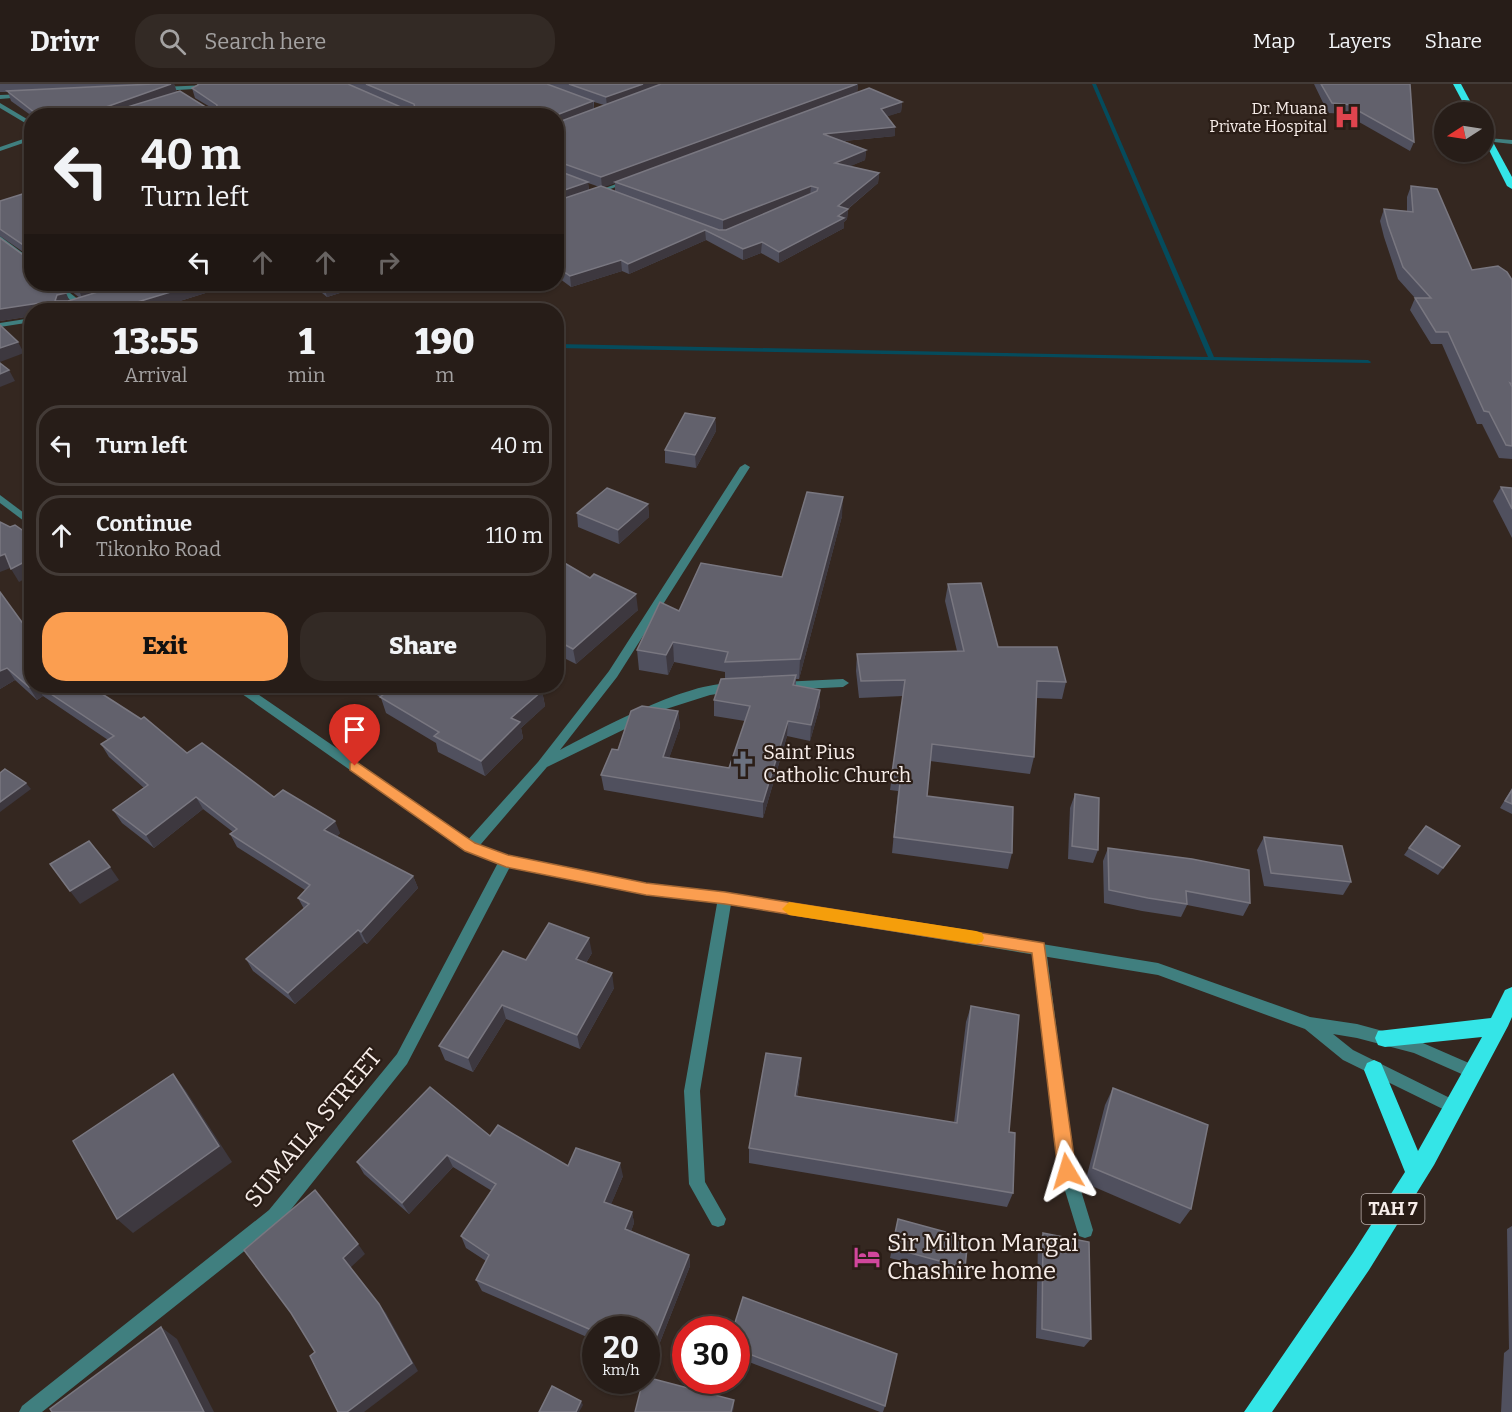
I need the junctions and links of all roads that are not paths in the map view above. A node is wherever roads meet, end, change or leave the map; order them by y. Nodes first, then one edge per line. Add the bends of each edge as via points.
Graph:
1 (1457, 84) edge
2 (168, 88) junction
3 (158, 89) edge
4 (35, 95) edge
5 (0, 97) edge
6 (1467, 102) edge
7 (0, 105) edge
8 (24, 119) edge
9 (1494, 138) edge
10 (24, 141) edge
11 (1512, 142) edge
12 (0, 149) edge
13 (1494, 152) edge
14 (632, 180) edge
15 (1511, 181) edge
16 (588, 188) edge
17 (598, 192) junction
18 (588, 196) edge
19 (609, 196) edge
20 (0, 238) edge
21 (24, 258) edge
22 (62, 291) edge
23 (93, 302) edge
24 (74, 303) edge
25 (89, 303) edge
26 (24, 322) edge
27 (0, 326) edge
28 (745, 467) dead end
29 (0, 498) edge
30 (24, 518) edge
31 (843, 683) dead end
32 (765, 686) edge
33 (743, 687) edge
34 (249, 693) edge
35 (542, 765) junction
36 (470, 847) junction
37 (506, 861) junction
38 (725, 898) junction
39 (1039, 948) junction
40 (1512, 996) edge
41 (1310, 1024) junction
42 (1498, 1026) junction
43 (1385, 1038) junction
44 (1374, 1070) junction
45 (1473, 1072) junction
46 (1455, 1108) junction
47 (1416, 1173) junction
48 (718, 1219) dead end
49 (1085, 1230) dead end
50 (28, 1412) edge
51 (1257, 1412) edge

1 - 6 highway
2 - 2 street via 220,87 184,95
2 - 3 street
4 - 5 street
7 - 8 street
9 - 11 street
10 - 12 street
13 - 15 highway
14 - 17 street
16 - 17 street
17 - 18 street
17 - 19 street
20 - 21 street
22 - 24 street
23 - 25 street
26 - 27 street
28 - 35 street via 613,674
29 - 30 street
31 - 32 street
33 - 35 street via 710,689 644,714
34 - 36 street
35 - 36 street
36 - 37 street
37 - 38 street via 646,889
37 - 50 street, SUMAILA STREET via 402,1059 275,1216
38 - 39 street
38 - 48 street via 692,1091 696,1184
39 - 41 street via 1158,969
39 - 49 street via 1067,1171
40 - 42 highway, TAH 7
41 - 43 street
41 - 44 street
42 - 43 highway
42 - 45 highway, TAH 7
43 - 45 street
44 - 46 street
44 - 47 highway
45 - 46 highway, TAH 7
46 - 47 highway, TAH 7
47 - 51 highway, TAH 7 via 1312,1336

